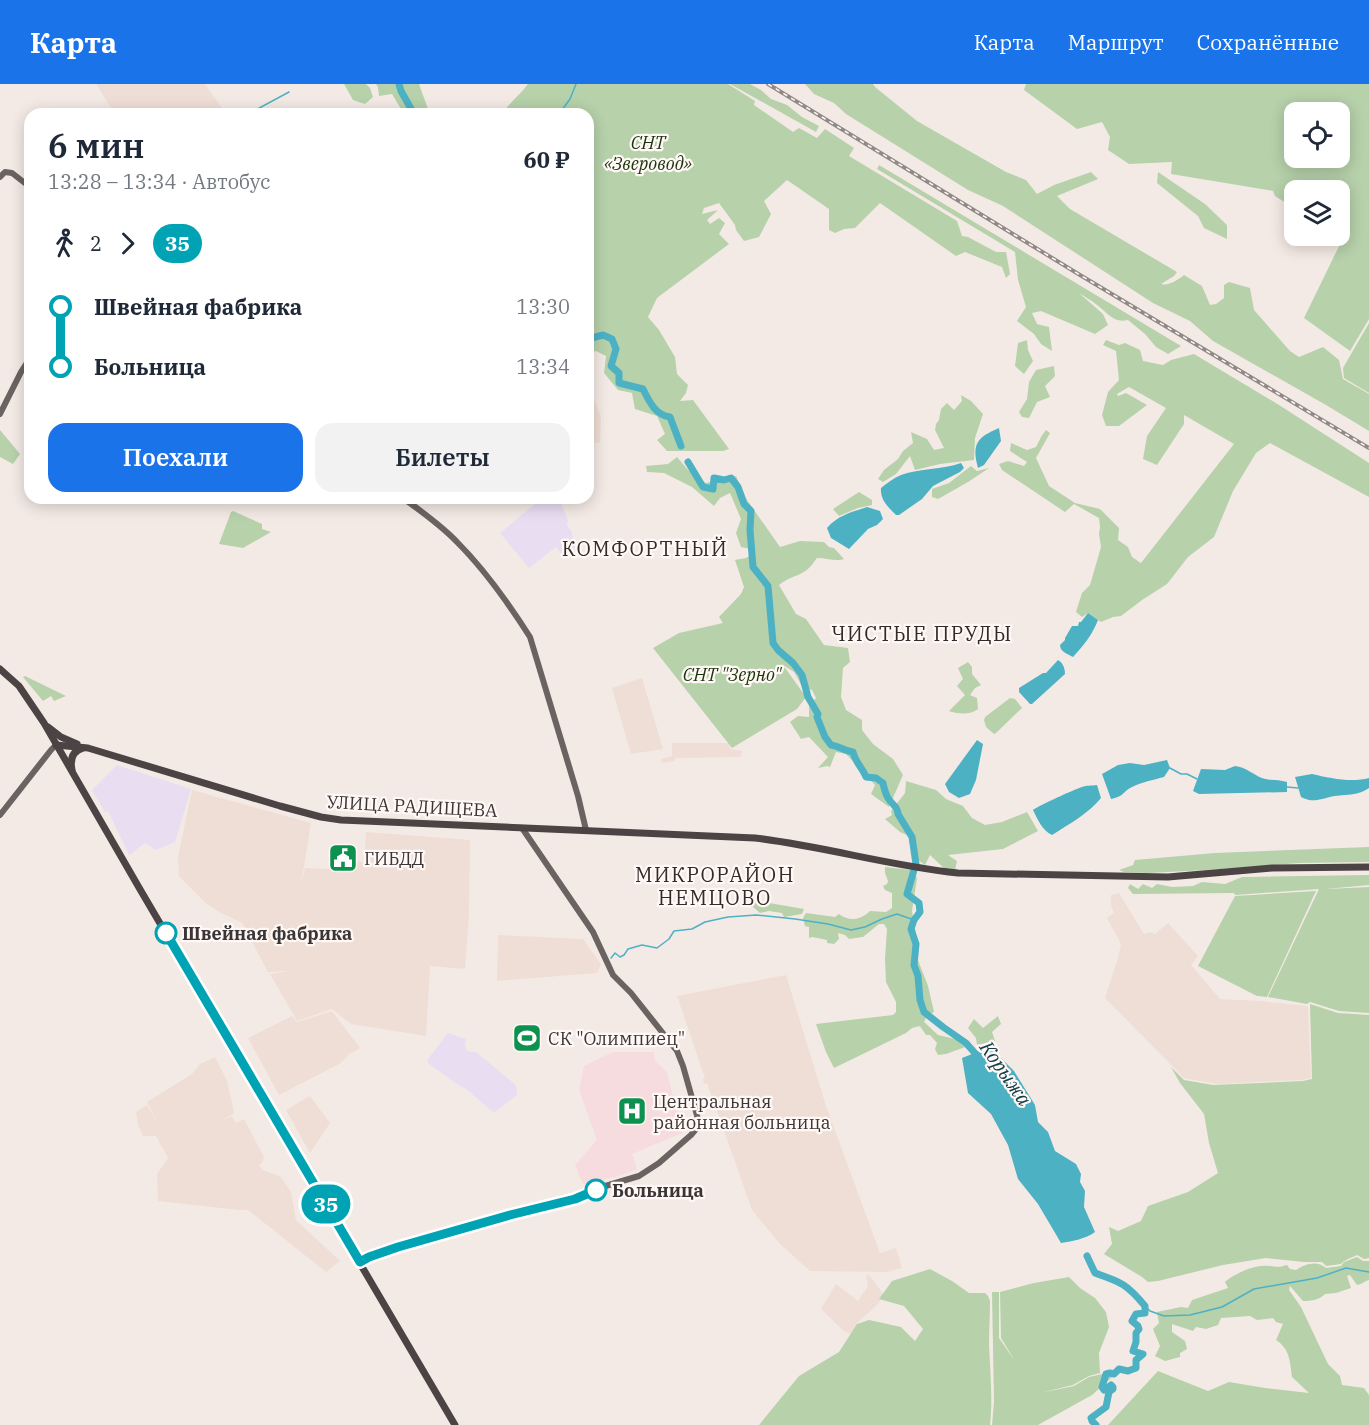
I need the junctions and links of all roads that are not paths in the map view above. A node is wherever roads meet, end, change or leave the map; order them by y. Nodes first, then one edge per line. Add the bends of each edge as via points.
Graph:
1 (3, 175) edge
2 (24, 182) edge
3 (24, 367) edge
4 (0, 414) edge
5 (412, 504) edge
6 (0, 669) edge
7 (44, 723) junction
8 (56, 745) junction
9 (88, 748) junction
10 (74, 775) junction
11 (0, 815) edge
12 (522, 828) junction
13 (586, 830) junction
14 (1369, 867) edge
15 (360, 1262) junction
16 (455, 1425) edge

1 - 2 street via 12,173
3 - 4 street
5 - 13 street via 470,555 530,637
6 - 7 main road via 19,686
7 - 8 main road
7 - 9 main road via 62,737
8 - 9 main road, УЛИЦА РАДИЩЕВА
8 - 10 main road
8 - 11 street
9 - 10 main road via 80,748 74,754
9 - 12 main road, УЛИЦА РАДИЩЕВА via 327,818
10 - 15 main road
12 - 13 main road, УЛИЦА РАДИЩЕВА
12 - 15 street via 593,932 613,975 677,1051 698,1119 696,1129 639,1176 575,1199 418,1241
13 - 14 main road, УЛИЦА РАДИЩЕВА via 755,838 958,873 1168,877 1272,868
15 - 16 main road

